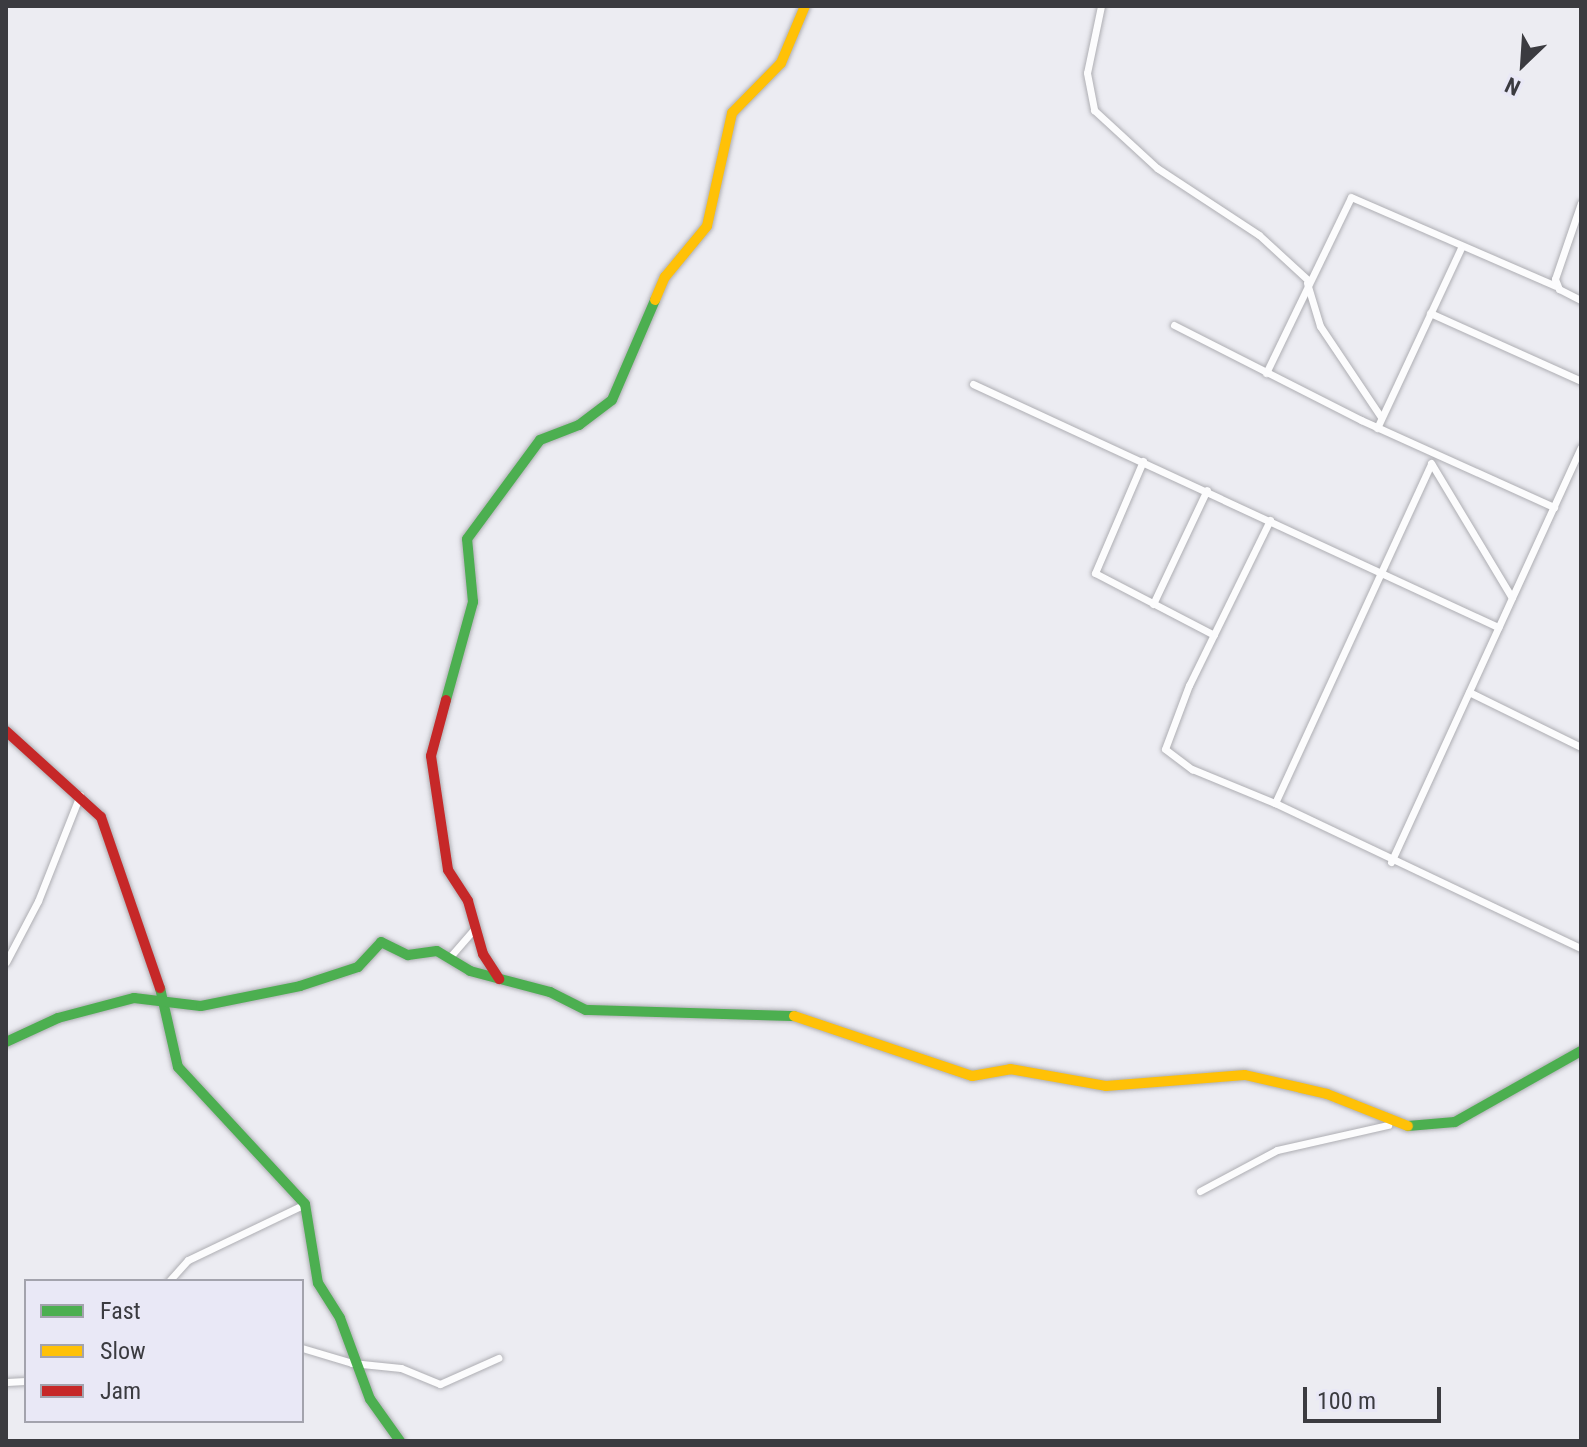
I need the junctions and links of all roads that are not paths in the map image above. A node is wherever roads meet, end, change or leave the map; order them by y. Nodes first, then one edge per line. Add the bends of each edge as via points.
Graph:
1 (805, 6) edge
2 (1101, 6) edge
3 (1581, 203) edge
4 (1461, 248) junction
5 (1308, 282) junction
6 (1556, 286) junction
7 (1581, 300) edge
8 (1430, 313) junction
9 (1174, 325) dead end
10 (1266, 373) junction
11 (1581, 381) edge
12 (973, 384) dead end
13 (1381, 417) junction
14 (1377, 428) junction
15 (1581, 448) edge
16 (1435, 454) junction
17 (1143, 461) junction
18 (1431, 464) junction
19 (1207, 490) junction
20 (1554, 507) junction
21 (1270, 520) junction
22 (1381, 574) junction
23 (1512, 598) junction
24 (1153, 604) junction
25 (1498, 627) junction
26 (1214, 635) junction
27 (1469, 692) junction
28 (6, 731) edge
29 (1581, 747) edge
30 (80, 793) junction
31 (1275, 803) junction
32 (1391, 862) junction
33 (475, 928) junction
34 (1581, 948) edge
35 (449, 958) junction
36 (6, 962) edge
37 (499, 979) junction
38 (164, 997) junction
39 (6, 1042) edge
40 (1581, 1051) edge
41 (1390, 1124) junction
42 (1200, 1191) dead end
43 (305, 1204) junction
44 (171, 1279) edge
45 (304, 1349) edge
46 (498, 1358) dead end
47 (352, 1363) junction
48 (400, 1441) edge

1 - 33 street via 781,63 732,113 707,226 668,271 612,400 579,425 540,440 467,539 473,602 431,756 448,870 468,901
2 - 5 street via 1087,73 1094,110 1157,168 1259,235
3 - 6 street
4 - 5 street via 1351,197
4 - 6 street
4 - 8 street
5 - 10 street
5 - 13 street via 1320,326
6 - 7 street
8 - 11 street
8 - 13 street
9 - 10 street
10 - 14 street
12 - 17 street
13 - 14 street
14 - 16 street
15 - 20 street
16 - 18 street
16 - 20 street
17 - 19 street
17 - 24 street via 1095,573
18 - 22 street
18 - 23 street
19 - 21 street
19 - 24 street
20 - 23 street
21 - 22 street
21 - 26 street
22 - 25 street
22 - 31 street
23 - 25 street
24 - 26 street
25 - 27 street
26 - 31 street via 1165,749 1192,769
27 - 29 street
27 - 32 street
28 - 30 street
30 - 36 street via 38,901
30 - 38 street via 107,830
31 - 32 street
32 - 34 street
33 - 35 street
33 - 37 street
35 - 37 street
35 - 38 street via 434,949 408,955 378,943 358,967 300,986 201,1006
37 - 41 street via 550,992 586,1010 807,1016 972,1076 1010,1069 1096,1086 1260,1078 1344,1100
38 - 39 street via 134,998 58,1018
38 - 43 street via 169,1046 192,1088 276,1167
40 - 41 street via 1445,1126
41 - 42 street via 1277,1150
43 - 44 street via 188,1260
43 - 47 street via 318,1283 340,1318
45 - 47 street
46 - 47 street via 440,1384 401,1368
47 - 48 street

